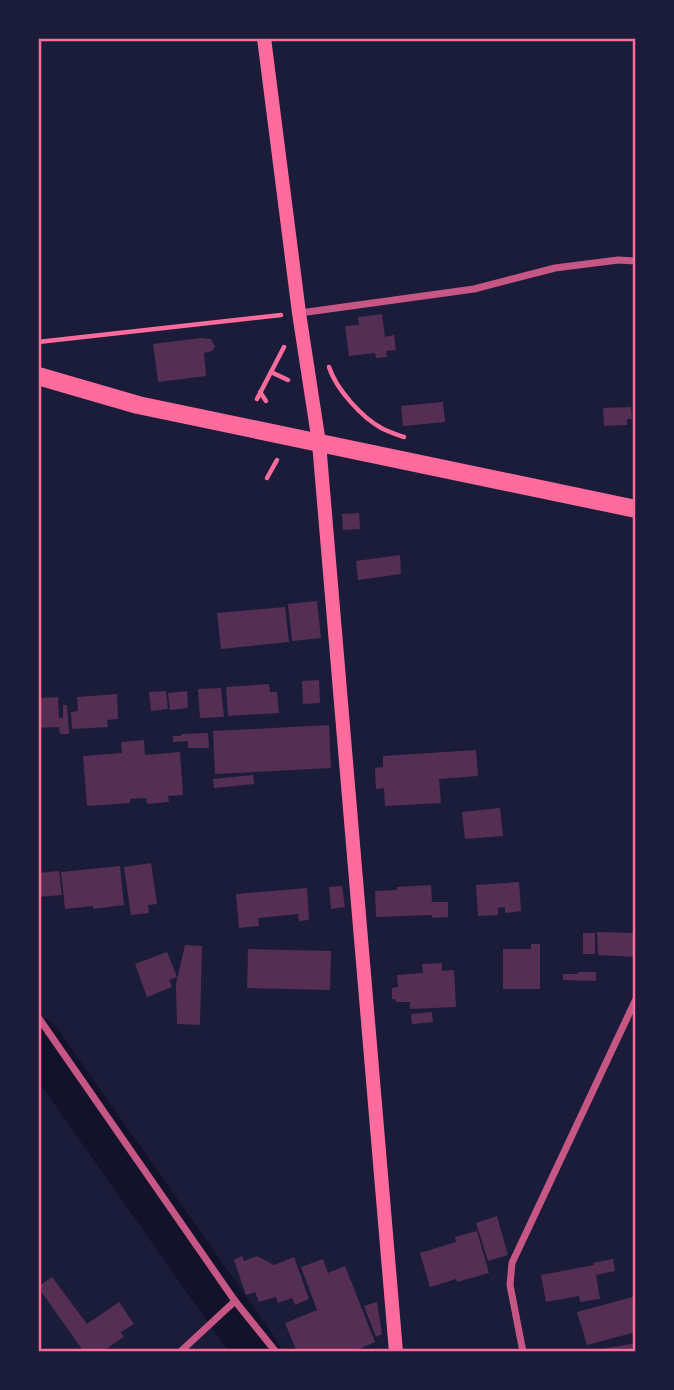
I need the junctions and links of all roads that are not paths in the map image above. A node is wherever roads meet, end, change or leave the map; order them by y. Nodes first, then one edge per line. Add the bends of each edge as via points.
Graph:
1 (264, 38) edge
2 (635, 261) edge
3 (299, 313) junction
4 (38, 376) edge
5 (319, 443) junction
6 (635, 509) edge
7 (635, 999) edge
8 (38, 1017) edge
9 (235, 1301) junction
10 (180, 1352) edge
11 (276, 1352) edge
12 (396, 1352) edge
13 (523, 1352) edge

1 - 3 main road
2 - 3 street via 555,268 474,289
3 - 5 main road
4 - 5 main road via 138,405
5 - 6 main road
5 - 12 main road
7 - 13 street via 512,1263 510,1285
8 - 9 street
9 - 10 street
9 - 11 street

